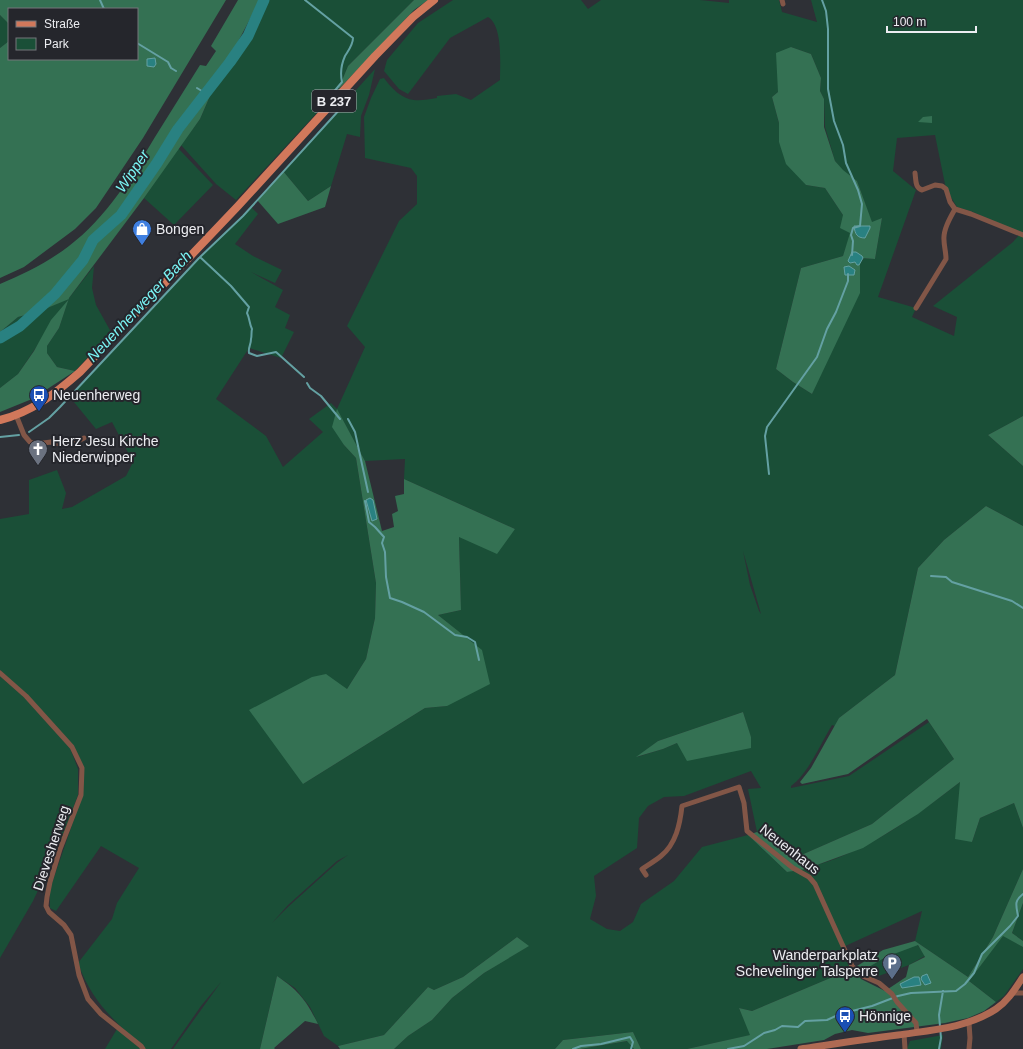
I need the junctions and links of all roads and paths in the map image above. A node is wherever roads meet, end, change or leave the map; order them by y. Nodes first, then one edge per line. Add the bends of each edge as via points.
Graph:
1 (434, 0) edge
2 (915, 173) dead end
3 (955, 209) junction
4 (1023, 236) edge
5 (916, 308) dead end
6 (16, 415) junction
7 (0, 420) edge
8 (84, 438) dead end
9 (0, 673) edge
10 (646, 875) dead end
11 (1023, 977) edge
12 (1013, 992) junction
13 (1023, 993) edge
14 (969, 1022) junction
15 (917, 1032) junction
16 (904, 1034) junction
17 (143, 1049) edge
18 (801, 1049) edge
19 (905, 1049) edge
20 (969, 1049) edge

1 - 6 main road, B 237 via 413,17 375,56 238,206 80,372 48,398
2 - 3 street via 918,189 942,186
3 - 4 street
3 - 5 street via 943,238 946,259
6 - 7 main road, B 237
6 - 8 street via 24,435 30,442 60,444
9 - 17 street, Dievesherweg via 26,696 72,747 82,768 81,795 60,849 47,893 46,906 71,935 79,975 88,999 100,1014
10 - 15 street, Neuenhaus via 642,869 662,856 676,836 682,806 740,787 748,831 815,884 852,966 892,994 916,1023
11 - 12 main road
12 - 13 street
12 - 14 main road via 996,1009
14 - 15 main road
14 - 20 street
15 - 16 main road
16 - 18 main road
16 - 19 street

